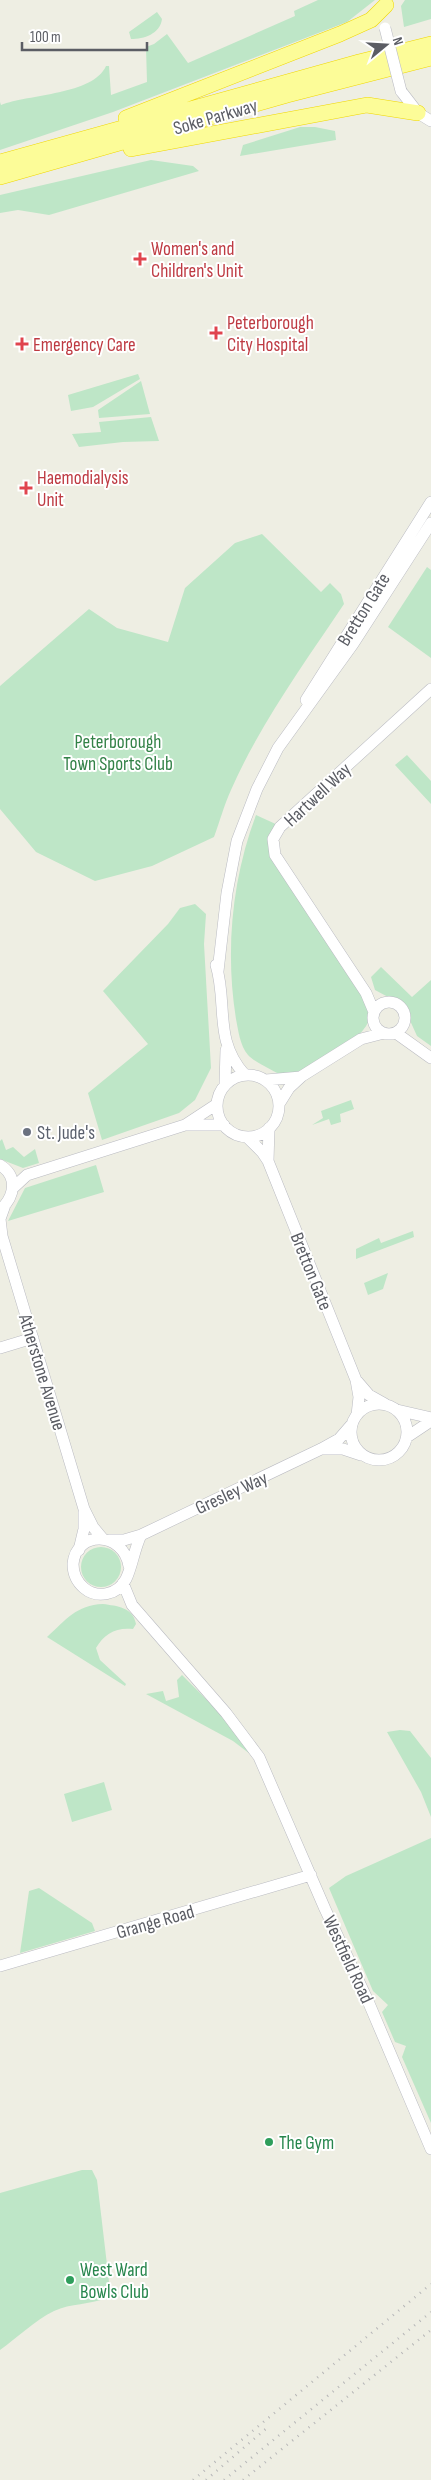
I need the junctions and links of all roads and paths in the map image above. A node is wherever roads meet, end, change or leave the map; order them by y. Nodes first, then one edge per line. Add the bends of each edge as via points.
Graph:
1 (387, 3) edge
2 (431, 44) edge
3 (431, 58) edge
4 (418, 113) junction
5 (431, 121) edge
6 (47, 157) junction
7 (0, 162) edge
8 (0, 178) edge
9 (431, 502) edge
10 (431, 523) edge
11 (431, 689) edge
12 (299, 718) junction
13 (366, 993) junction
14 (387, 1002) junction
15 (374, 1015) junction
16 (405, 1020) junction
17 (390, 1033) junction
18 (361, 1039) junction
19 (226, 1043) junction
20 (414, 1045) junction
21 (431, 1058) edge
22 (244, 1075) junction
23 (302, 1076) junction
24 (266, 1080) junction
25 (225, 1085) junction
26 (217, 1104) junction
27 (279, 1104) junction
28 (185, 1125) junction
29 (224, 1125) junction
30 (269, 1128) junction
31 (247, 1137) junction
32 (268, 1162) junction
33 (2, 1166) edge
34 (27, 1175) junction
35 (14, 1188) junction
36 (3, 1207) edge
37 (1, 1234) edge
38 (33, 1338) junction
39 (0, 1348) edge
40 (356, 1380) junction
41 (386, 1404) junction
42 (397, 1410) junction
43 (354, 1420) junction
44 (431, 1420) edge
45 (407, 1437) junction
46 (321, 1450) junction
47 (362, 1455) junction
48 (84, 1509) junction
49 (141, 1536) junction
50 (106, 1539) junction
51 (79, 1550) junction
52 (129, 1566) junction
53 (123, 1583) junction
54 (105, 1594) junction
55 (132, 1605) junction
56 (311, 1875) junction
57 (0, 1966) edge
58 (431, 2149) edge

1 - 4 street, bridge via 385,28 401,91
1 - 6 highway via 371,20
2 - 6 highway, Soke Parkway via 359,62
3 - 6 highway, Soke Parkway
4 - 5 street
4 - 6 highway via 367,105
6 - 7 highway, Soke Parkway
6 - 8 highway, Soke Parkway
9 - 12 street, Bretton Gate via 309,692
10 - 12 street, Bretton Gate via 357,638
11 - 13 street, Hartwell Way via 280,828 273,839 275,854
12 - 19 street, Bretton Gate via 278,748 257,789 235,852 228,863 216,923 215,960
13 - 14 street
13 - 15 street, Hartwell Way
14 - 15 street via 377,1008
14 - 16 street via 400,1006
15 - 17 street via 376,1027
15 - 18 street
16 - 17 street via 400,1030
16 - 20 street
17 - 18 street
17 - 20 street
18 - 23 street
19 - 22 street, Bretton Gate
19 - 25 street, Bretton Gate
20 - 21 street
22 - 24 street
22 - 25 street
23 - 24 street
23 - 27 street
24 - 27 street via 274,1089
25 - 26 street
26 - 28 street
26 - 29 street
27 - 30 street via 275,1121
28 - 29 street
28 - 34 street
29 - 31 street
30 - 31 street
30 - 32 street, Bretton Gate
31 - 32 street, Bretton Gate
32 - 40 street, Bretton Gate
33 - 34 street via 14,1173
33 - 35 street via 12,1178
34 - 35 street, Atherstone Avenue
35 - 36 street, Atherstone Avenue
36 - 37 street, Atherstone Avenue
37 - 38 street, Atherstone Avenue
38 - 39 street
38 - 48 street, Atherstone Avenue
40 - 41 street, Bretton Gate via 369,1395
40 - 43 street, Bretton Gate via 359,1397
41 - 42 street
41 - 43 street via 370,1405
42 - 44 street
42 - 45 street via 404,1418
43 - 46 street, Gresley Way via 339,1439
43 - 47 street via 352,1442
44 - 45 street
45 - 47 street via 403,1448 390,1458 374,1460
46 - 47 street, Gresley Way via 343,1448
46 - 49 street, Gresley Way
48 - 50 street, Atherstone Avenue via 93,1526
48 - 51 street, Atherstone Avenue
49 - 50 street, Gresley Way via 124,1540
49 - 52 street
50 - 51 street via 86,1543
50 - 52 street via 123,1550
51 - 54 street via 73,1565 77,1581 89,1592
52 - 53 street
53 - 54 street
53 - 55 street
54 - 55 street
55 - 56 street, Westfield Road via 246,1738 265,1770
56 - 57 street, Grange Road
56 - 58 street, Westfield Road

